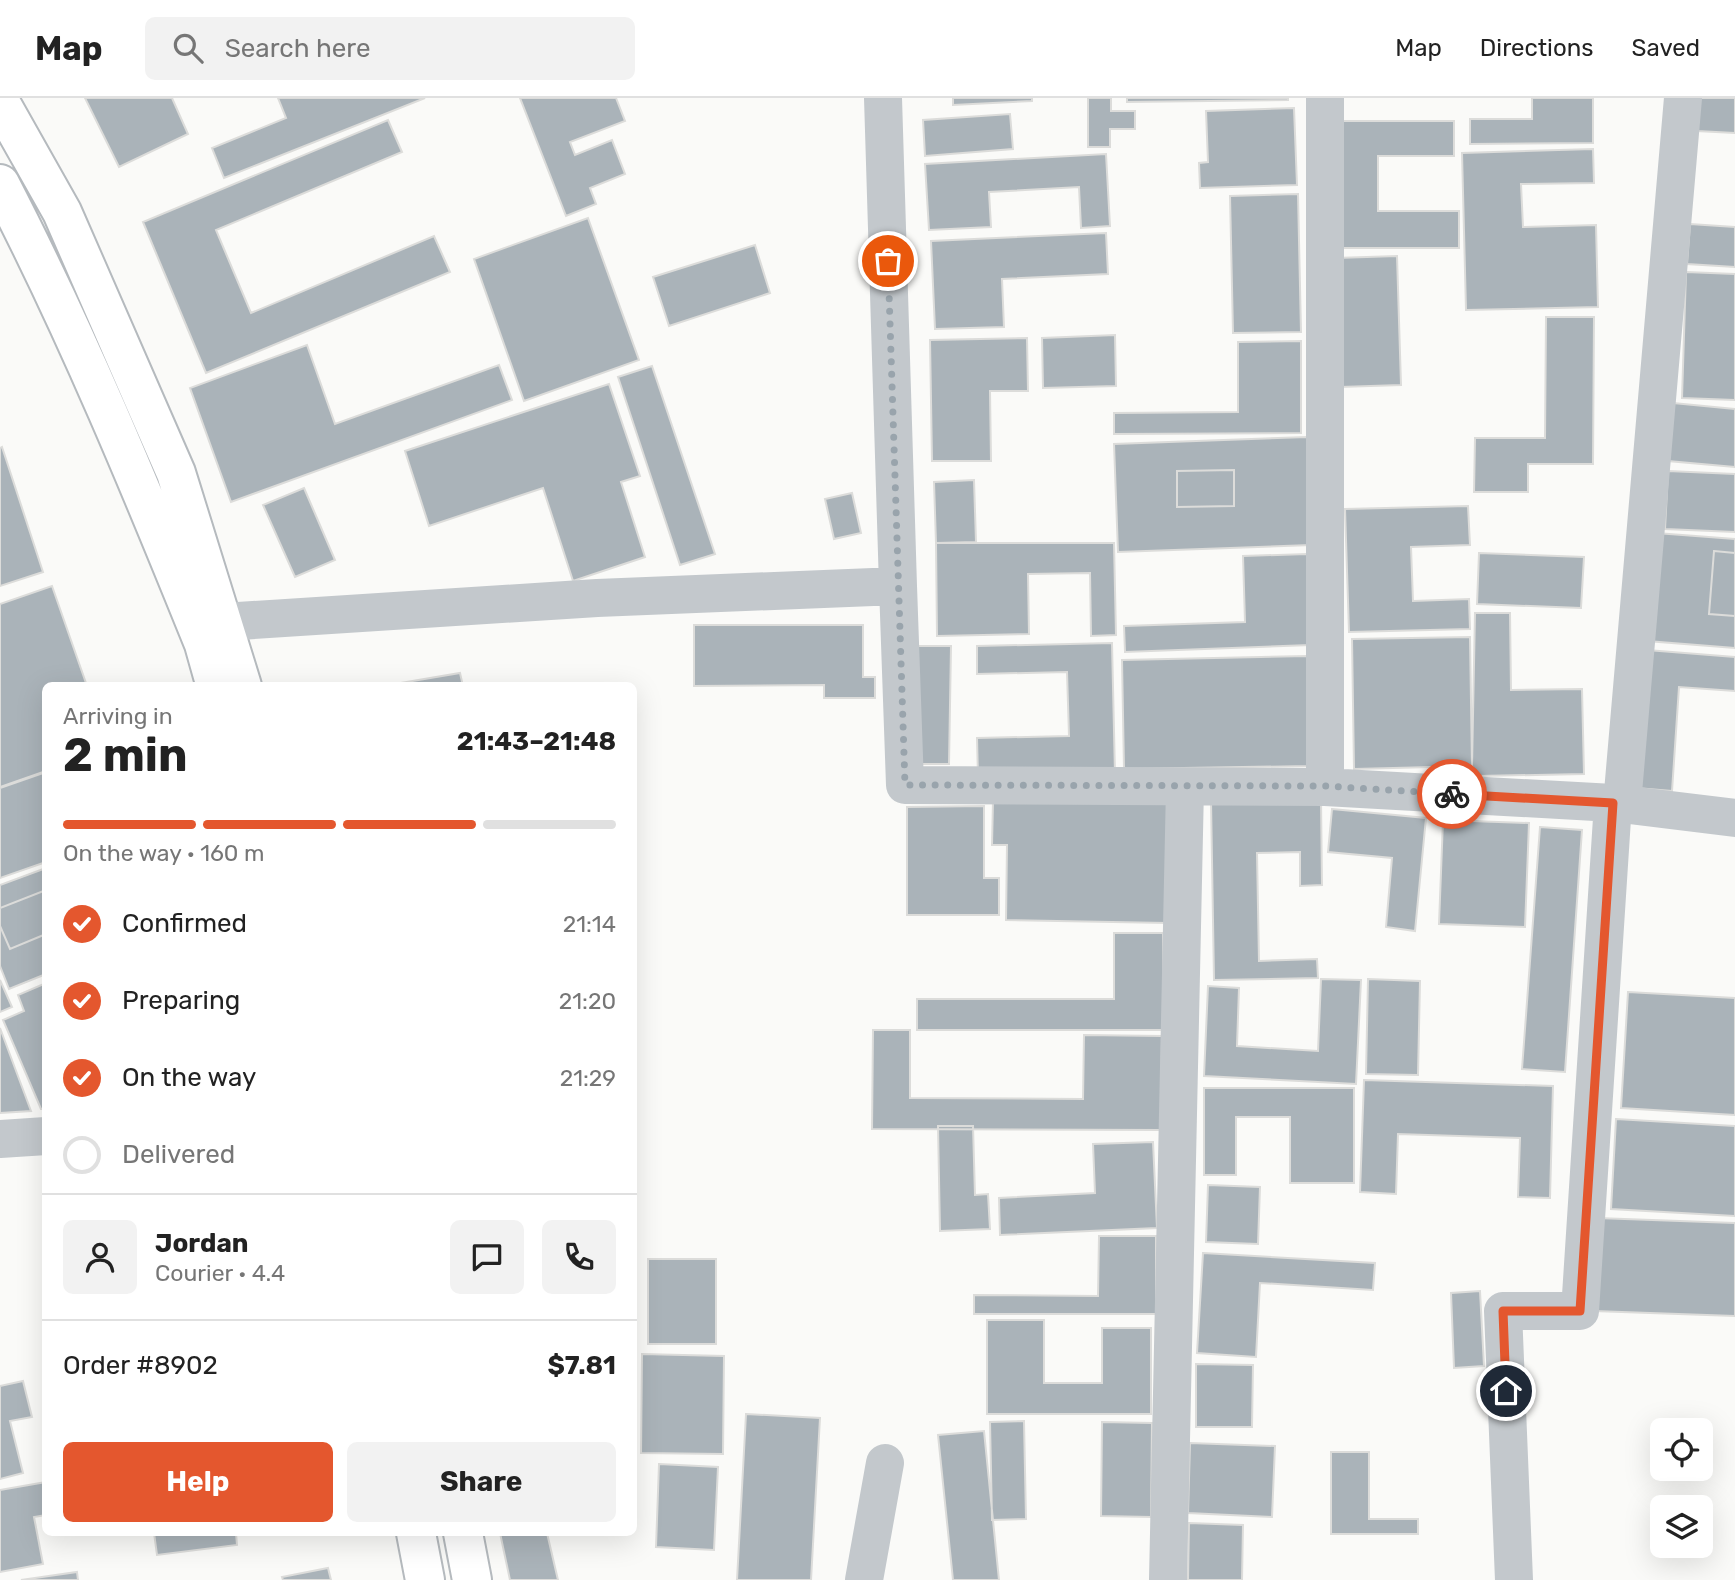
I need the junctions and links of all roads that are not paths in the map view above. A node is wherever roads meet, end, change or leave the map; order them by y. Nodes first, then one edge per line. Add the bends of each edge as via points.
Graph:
1 (883, 98) edge
2 (1325, 98) edge
3 (1683, 98) edge
4 (0, 102) edge
5 (0, 184) edge
6 (898, 586) junction
7 (223, 622) junction
8 (215, 682) edge
9 (241, 682) edge
10 (1325, 786) junction
11 (1185, 787) junction
12 (1618, 804) junction
13 (1735, 818) edge
14 (42, 1136) edge
15 (0, 1139) edge
16 (885, 1463) dead end
17 (417, 1536) edge
18 (464, 1536) edge
19 (425, 1580) edge
20 (472, 1580) edge
21 (864, 1580) edge
22 (1168, 1580) edge
23 (1514, 1580) edge

1 - 6 street
2 - 10 street
3 - 12 street
4 - 7 main road via 62,212 176,473
5 - 8 main road via 122,442 204,644
6 - 7 street via 597,598
6 - 11 street via 905,785
7 - 9 main road
10 - 11 street
10 - 12 street
11 - 22 street
12 - 13 street
12 - 23 street via 1580,1311 1503,1311
14 - 15 street
16 - 21 street
17 - 19 main road
18 - 20 main road

